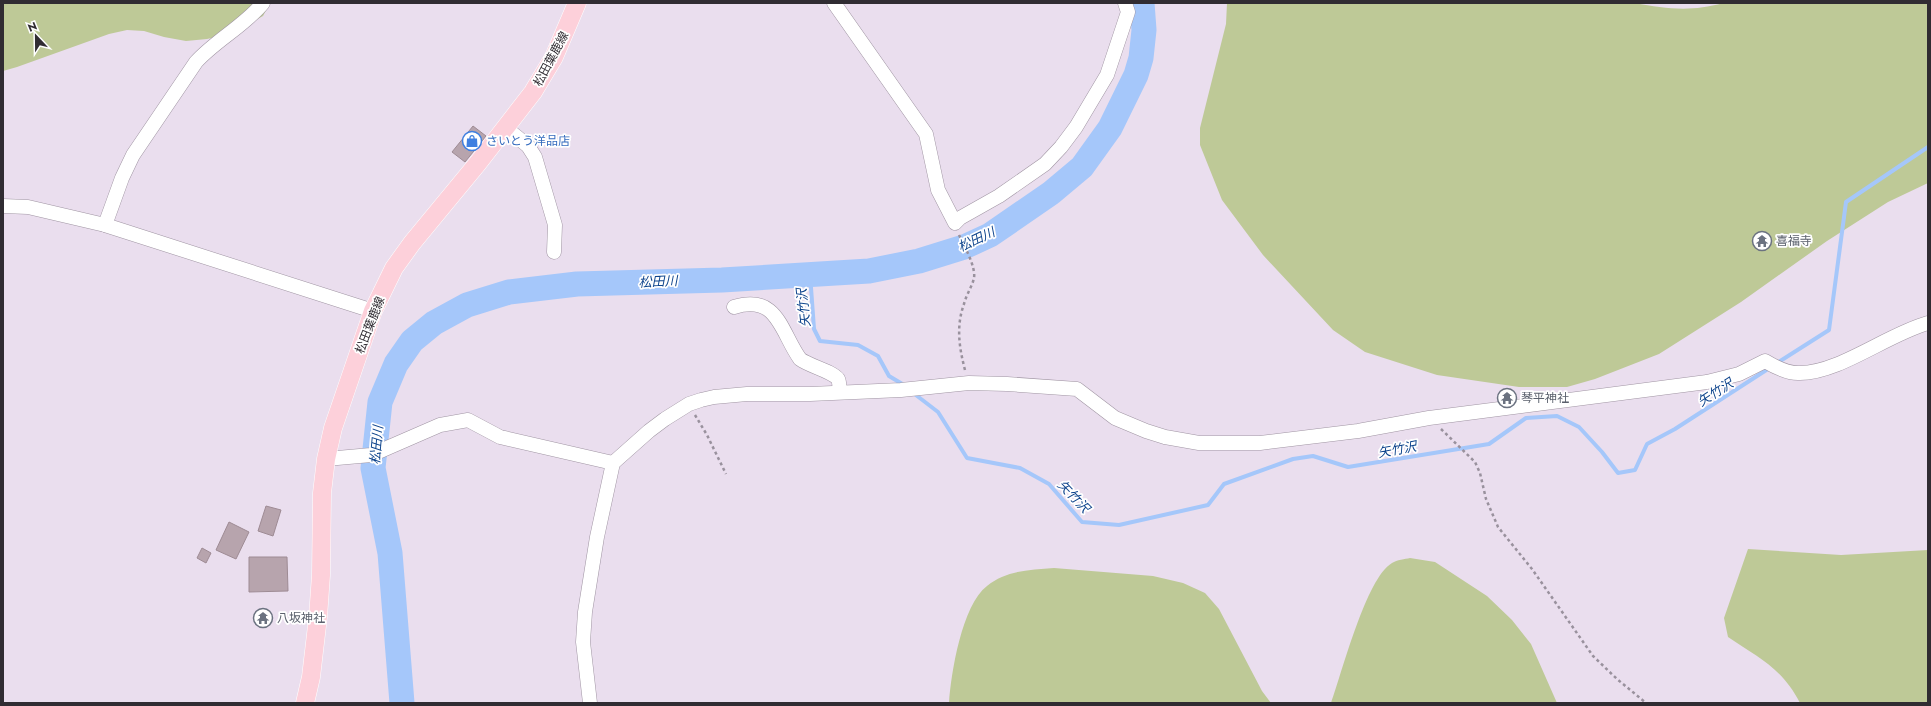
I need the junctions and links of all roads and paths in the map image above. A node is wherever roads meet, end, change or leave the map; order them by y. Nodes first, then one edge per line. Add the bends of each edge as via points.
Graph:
1 (263, 3) edge
2 (577, 3) edge
3 (834, 3) edge
4 (1125, 3) edge
5 (506, 128) junction
6 (3, 206) edge
7 (955, 223) junction
8 (105, 224) junction
9 (554, 252) dead end
10 (734, 307) dead end
11 (373, 311) junction
12 (1928, 323) edge
13 (969, 383) junction
14 (840, 392) junction
15 (687, 405) junction
16 (1429, 418) junction
17 (326, 459) junction
18 (613, 463) junction
19 (726, 474) dead end
20 (305, 703) edge
21 (590, 703) edge
22 (1646, 703) edge

1 - 8 street via 256,12 208,49 196,62 133,155
2 - 5 main road, 松田葉鹿線 via 554,57 533,92
3 - 7 street via 926,134 938,190
4 - 7 street via 1128,12 1107,75 1061,147 1045,164
5 - 9 street via 528,146 535,157 555,225
5 - 11 main road, 松田葉鹿線 via 412,243 394,268
6 - 8 street via 28,207
7 - 13 path via 973,268 974,277 960,312 958,332
8 - 11 street
10 - 14 street via 750,304 769,310 779,320 800,359 839,380
11 - 17 main road, 松田葉鹿線 via 333,428
12 - 16 street via 1903,332 1848,359 1812,372 1798,374 1776,368 1765,361 1739,374 1707,382
13 - 14 street via 901,390
13 - 16 street via 1078,389 1115,418 1165,437 1199,443 1260,443 1358,431
14 - 15 street via 747,394 714,397
15 - 18 street via 649,431
15 - 19 path via 707,435
16 - 22 path via 1475,462 1487,504 1498,528 1532,569 1593,656 1617,680
17 - 18 street via 371,455 440,425 468,420 500,437
17 - 20 main road, 松田葉鹿線 via 322,493 318,617 311,677
18 - 21 street via 597,536 585,612 583,642

